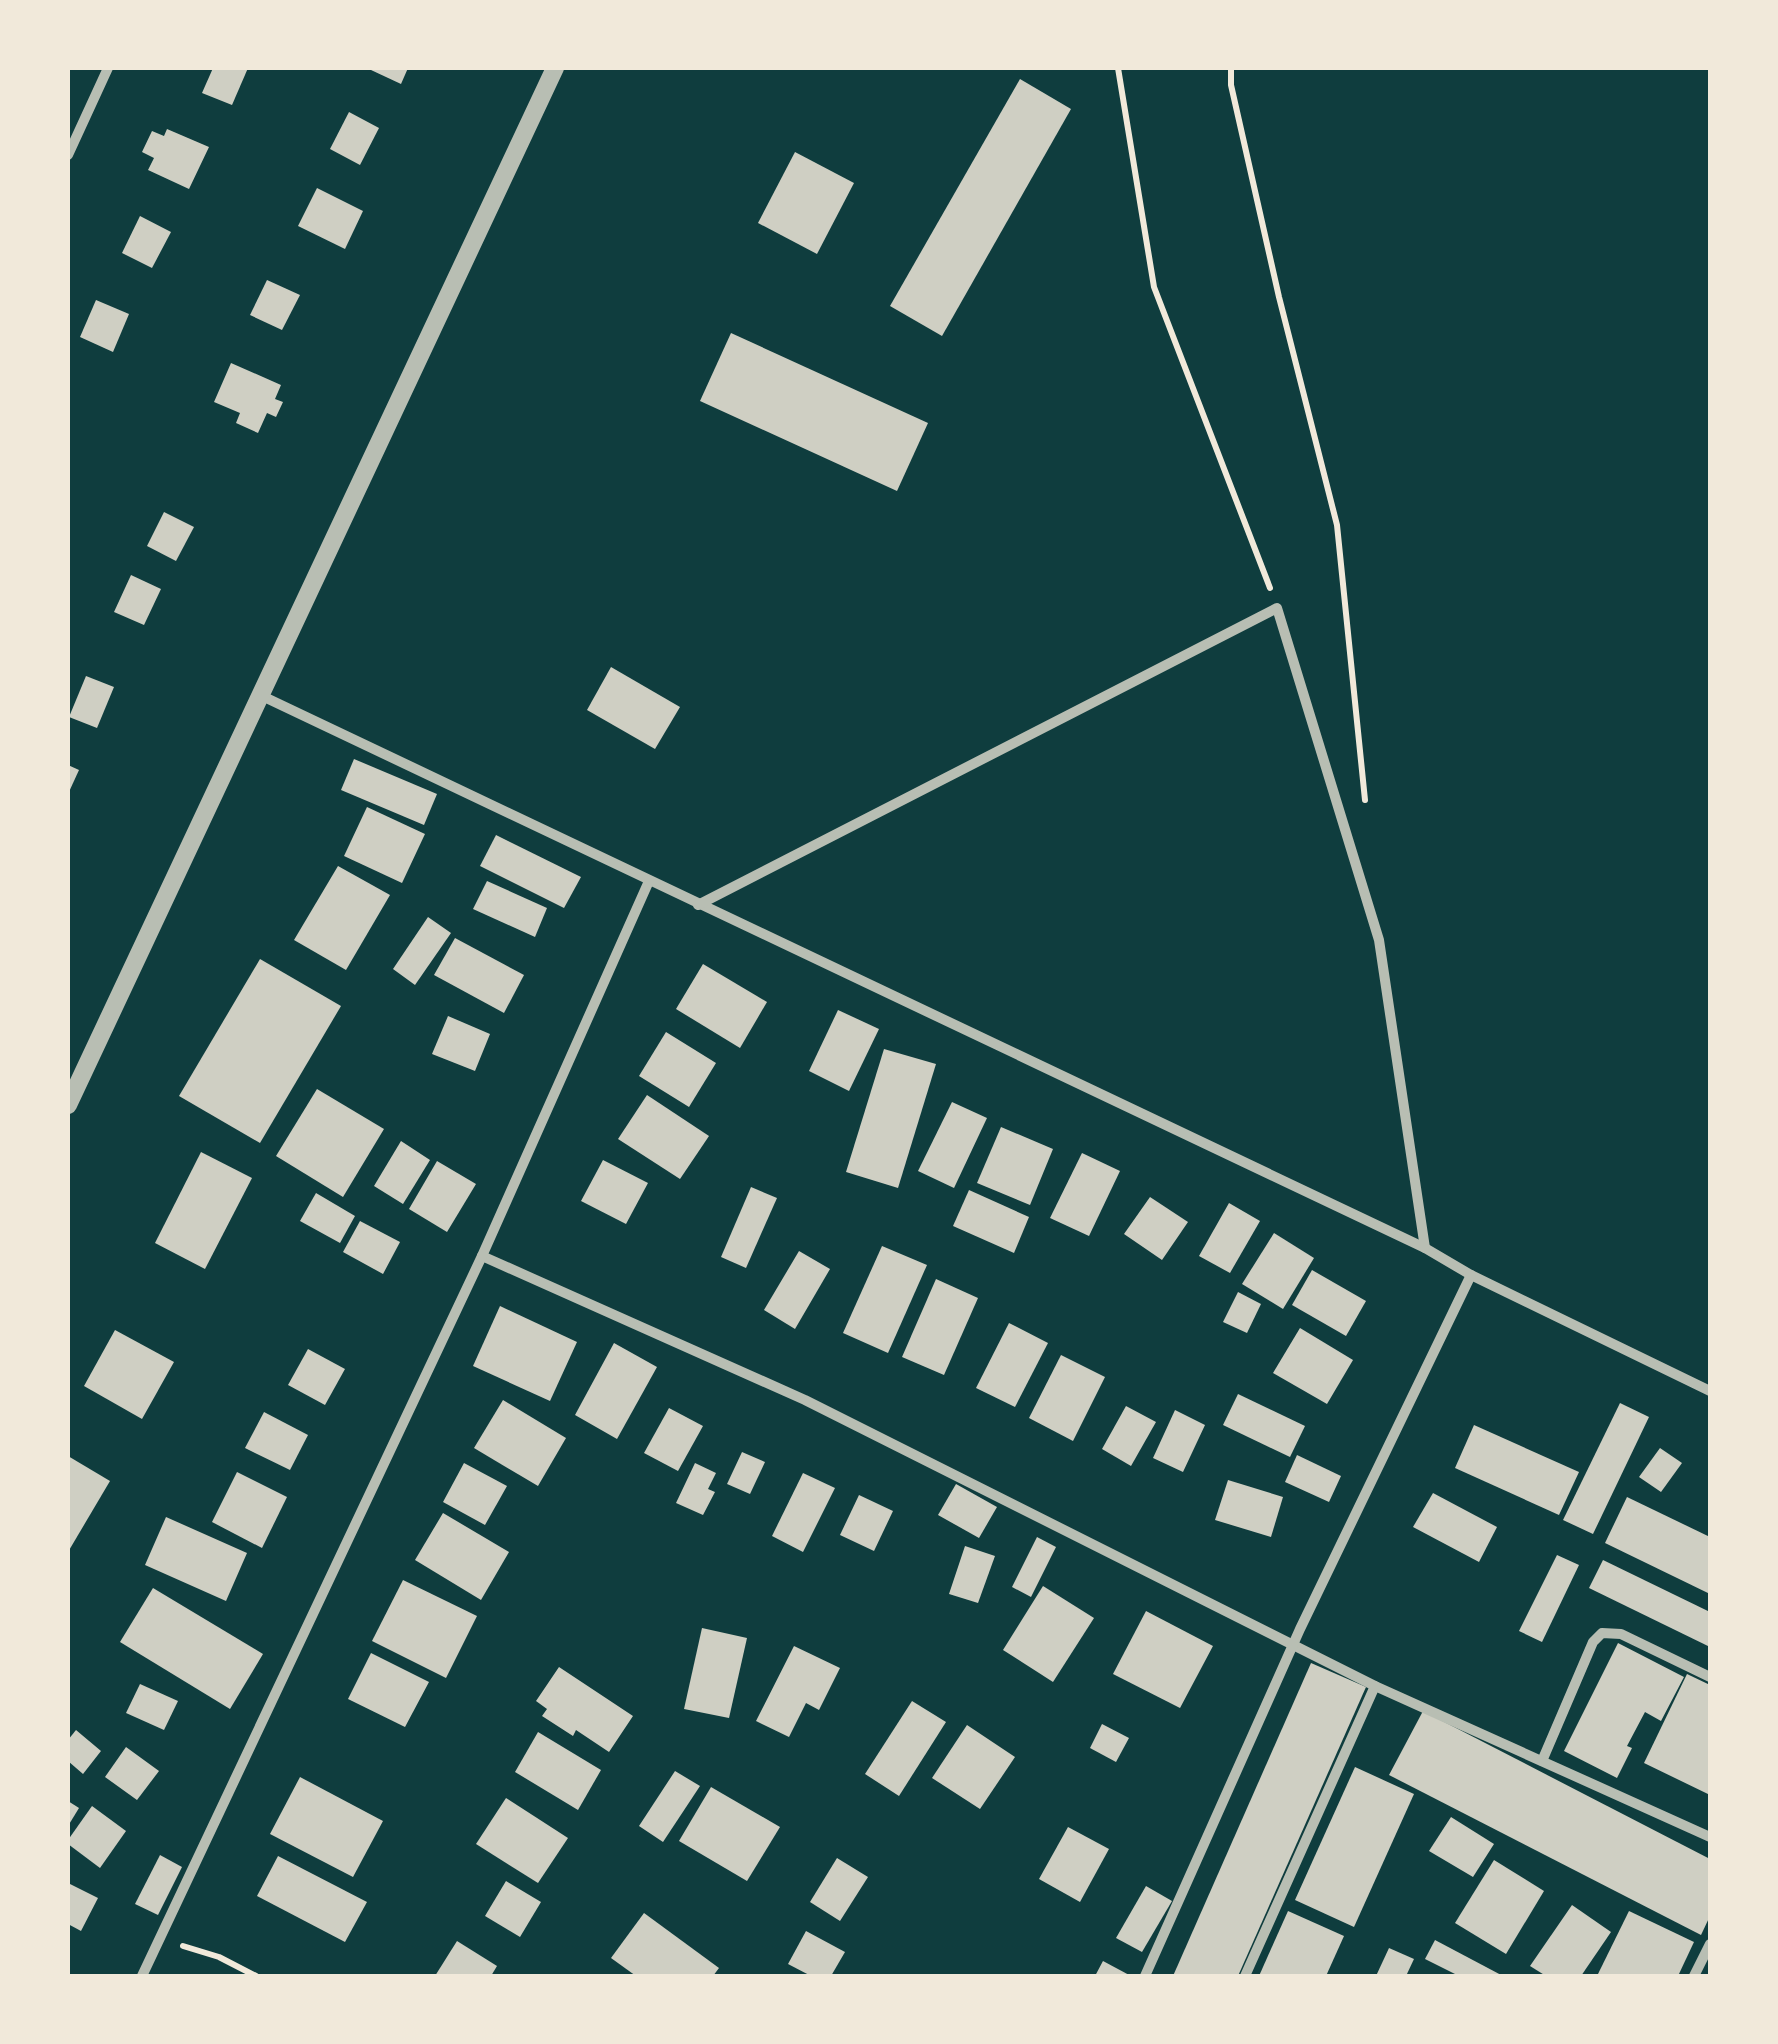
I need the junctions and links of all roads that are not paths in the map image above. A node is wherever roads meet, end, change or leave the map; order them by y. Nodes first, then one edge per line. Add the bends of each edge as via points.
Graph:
1 (108, 68) edge
2 (555, 68) edge
3 (68, 155) edge
4 (260, 695) junction
5 (649, 881) junction
6 (698, 905) junction
7 (68, 1104) edge
8 (1425, 1248) junction
9 (482, 1256) junction
10 (1471, 1275) junction
11 (1710, 1391) edge
12 (1292, 1645) junction
13 (1710, 1677) edge
14 (1374, 1686) junction
15 (1542, 1761) junction
16 (1710, 1838) edge
17 (1710, 1944) edge
18 (142, 1976) edge
19 (1145, 1976) edge
20 (1245, 1976) edge
21 (1694, 1976) edge

1 - 3 street
2 - 4 street
4 - 5 street
4 - 7 street
5 - 6 street
5 - 9 street
6 - 8 street
6 - 8 street via 1277,608 1379,940
8 - 10 street
9 - 12 street via 806,1400
9 - 18 street
10 - 11 street
10 - 12 street
12 - 14 street
12 - 19 street
13 - 15 street via 1621,1634 1602,1632
14 - 15 street
14 - 20 street
15 - 16 street
17 - 21 street

